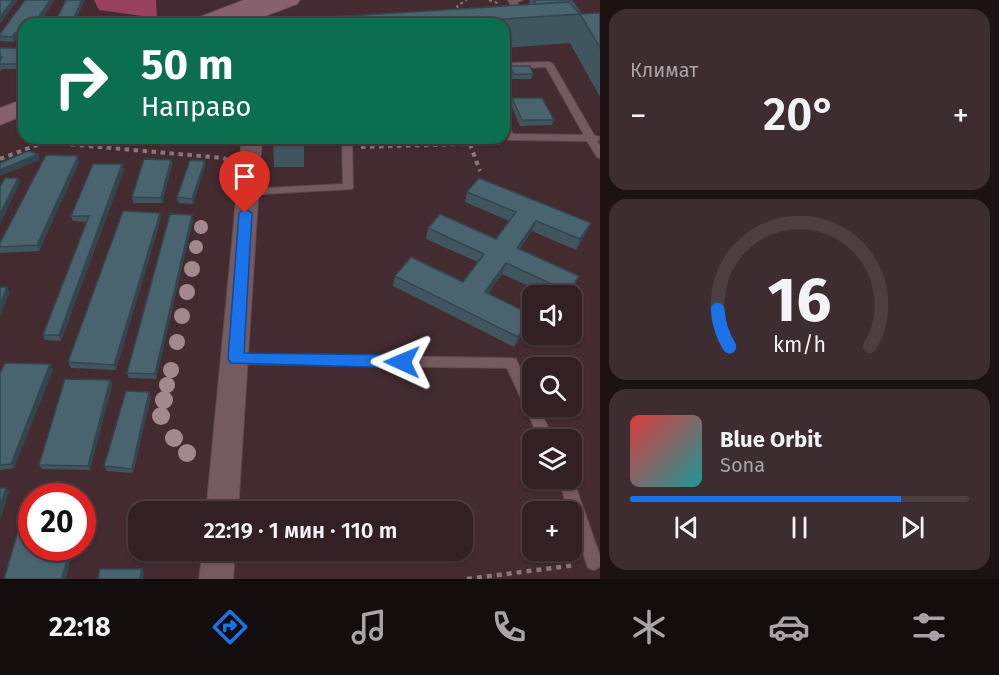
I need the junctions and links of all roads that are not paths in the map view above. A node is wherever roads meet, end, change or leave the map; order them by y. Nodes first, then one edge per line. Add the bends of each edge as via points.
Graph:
1 (263, 0) edge
2 (278, 0) edge
3 (290, 0) edge
4 (519, 0) edge
5 (215, 18) edge
6 (230, 18) edge
7 (244, 18) edge
8 (511, 23) edge
9 (510, 63) edge
10 (18, 96) edge
11 (18, 102) edge
12 (0, 103) edge
13 (18, 109) edge
14 (0, 110) edge
15 (0, 117) edge
16 (510, 137) edge
17 (596, 138) edge
18 (251, 144) edge
19 (348, 144) edge
20 (600, 155) edge
21 (248, 181) junction
22 (236, 359) junction
23 (542, 429) edge
24 (569, 489) edge
25 (223, 501) edge
26 (218, 561) edge
27 (594, 562) road end
28 (216, 579) edge

1 - 5 main road
2 - 6 lane
3 - 7 main road
4 - 8 lane via 512,0 523,22
9 - 17 lane via 549,64
10 - 12 main road
11 - 14 lane
13 - 15 main road
16 - 17 lane
17 - 20 lane
18 - 21 street
19 - 21 lane via 348,187
21 - 22 street
22 - 23 lane via 512,363
22 - 25 street
24 - 27 lane
26 - 28 street

